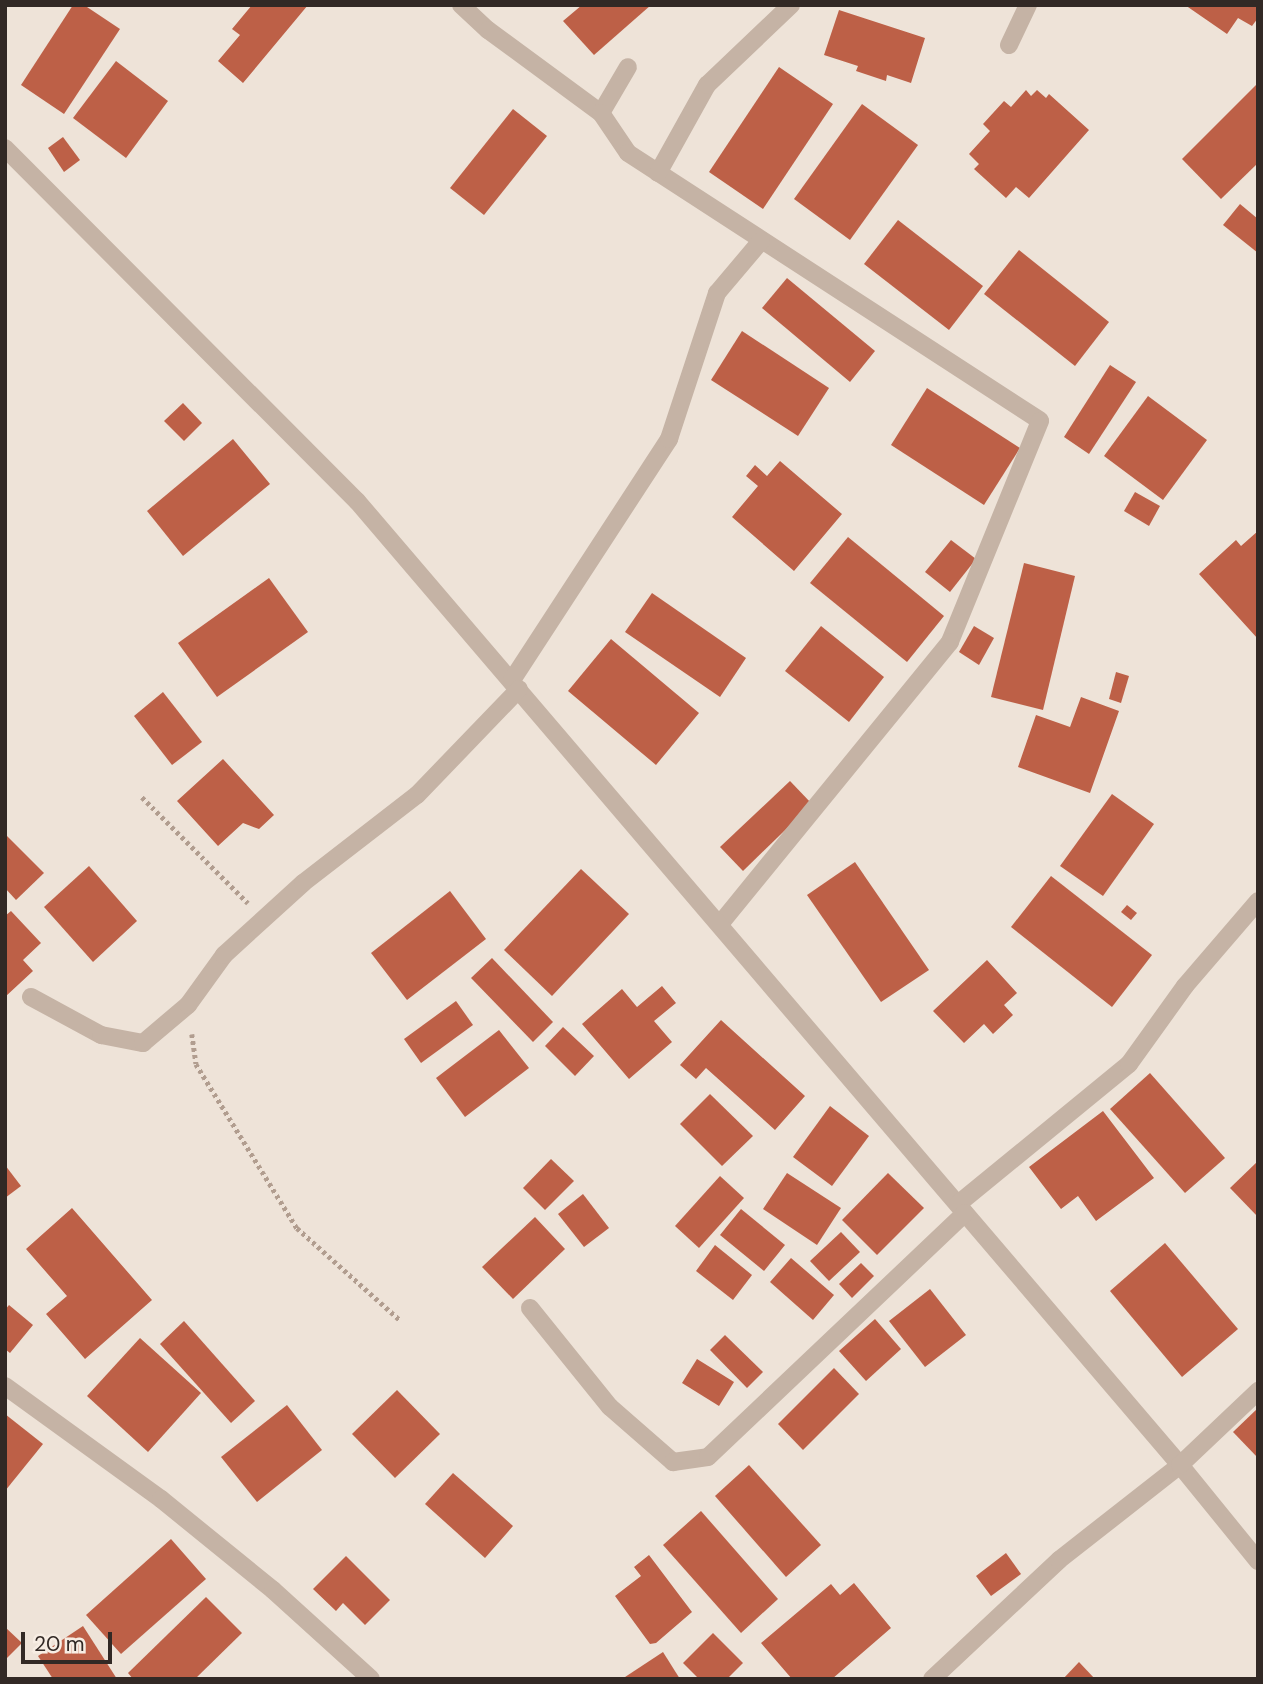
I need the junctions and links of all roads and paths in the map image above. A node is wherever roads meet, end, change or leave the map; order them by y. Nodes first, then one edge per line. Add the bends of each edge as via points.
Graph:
1 (461, 5) edge
2 (791, 5) edge
3 (1028, 5) edge
4 (1009, 45) dead end
5 (628, 67) dead end
6 (601, 113) junction
7 (5, 148) edge
8 (658, 173) junction
9 (761, 241) junction
10 (515, 685) junction
11 (142, 797) dead end
12 (1258, 901) edge
13 (263, 919) junction
14 (720, 924) junction
15 (31, 997) dead end
16 (188, 1005) junction
17 (962, 1209) junction
18 (530, 1308) dead end
19 (400, 1320) dead end
20 (5, 1386) edge
21 (1258, 1391) edge
22 (1180, 1465) junction
23 (1258, 1561) edge
24 (371, 1679) edge
25 (932, 1679) edge

1 - 6 street
2 - 8 street via 707,85
3 - 4 street
5 - 6 street
6 - 8 street via 628,153
7 - 10 street via 357,501
8 - 9 street
9 - 10 street via 717,293 669,439
9 - 14 street via 1040,421 950,642
10 - 13 street via 417,796
10 - 14 street
11 - 13 path
12 - 17 street via 1185,986 1129,1064
13 - 16 street via 224,955
14 - 17 street
15 - 16 street via 101,1035 143,1043
16 - 19 path via 196,1064 297,1228
17 - 18 street via 708,1457 673,1462 610,1407
17 - 22 street
20 - 24 street via 161,1499 273,1590
21 - 22 street
22 - 23 street
22 - 25 street via 1059,1560

